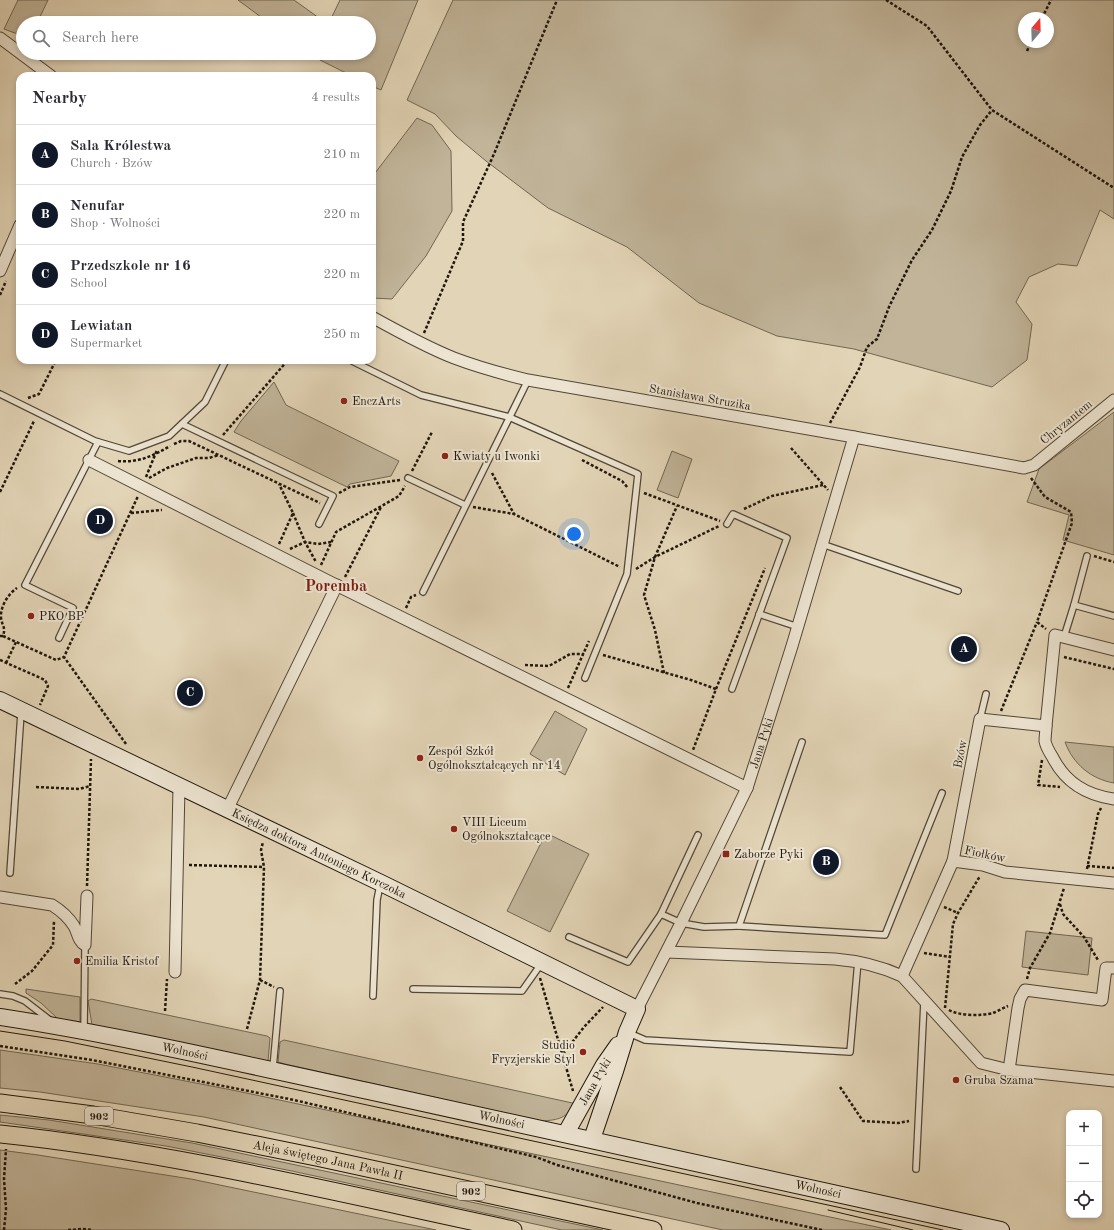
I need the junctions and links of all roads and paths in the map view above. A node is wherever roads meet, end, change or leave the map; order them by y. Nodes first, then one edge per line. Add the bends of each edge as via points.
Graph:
1 (557, 0) edge
2 (886, 0) edge
3 (1051, 0) edge
4 (1045, 12) edge
5 (0, 38) edge
6 (1028, 48) edge
7 (16, 50) edge
8 (1027, 51) dead end
9 (30, 60) edge
10 (46, 72) edge
11 (992, 110) junction
12 (1114, 188) edge
13 (16, 234) edge
14 (0, 271) edge
15 (376, 319) edge
16 (420, 343) junction
17 (54, 364) edge
18 (224, 364) edge
19 (285, 364) edge
20 (358, 364) edge
21 (528, 380) junction
22 (0, 394) edge
23 (1114, 400) edge
24 (31, 401) dead end
25 (509, 417) junction
26 (34, 421) dead end
27 (182, 424) junction
28 (432, 432) dead end
29 (825, 432) junction
30 (854, 437) junction
31 (162, 439) junction
32 (218, 441) junction
33 (98, 442) junction
34 (791, 448) dead end
35 (211, 451) junction
36 (155, 455) junction
37 (219, 455) junction
38 (89, 460) junction
39 (581, 460) dead end
40 (117, 461) dead end
41 (486, 462) junction
42 (1029, 467) junction
43 (408, 478) junction
44 (279, 483) junction
45 (823, 485) junction
46 (142, 487) junction
47 (347, 490) dead end
48 (636, 490) junction
49 (0, 492) edge
50 (629, 493) dead end
51 (835, 499) junction
52 (328, 506) junction
53 (381, 506) junction
54 (465, 506) junction
55 (677, 506) junction
56 (185, 508) junction
57 (130, 513) junction
58 (293, 513) junction
59 (514, 514) junction
60 (733, 514) junction
61 (319, 524) dead end
62 (727, 524) junction
63 (305, 542) junction
64 (331, 542) junction
65 (822, 544) junction
66 (274, 554) junction
67 (1088, 556) joint
68 (655, 557) junction
69 (622, 561) dead end
70 (1114, 562) edge
71 (767, 564) dead end
72 (628, 569) junction
73 (25, 585) junction
74 (338, 586) junction
75 (958, 591) dead end
76 (423, 592) joint
77 (1074, 605) junction
78 (760, 614) junction
79 (1114, 616) edge
80 (402, 617) junction
81 (1037, 622) junction
82 (798, 627) junction
83 (2, 636) edge
84 (1060, 636) junction
85 (59, 638) dead end
86 (590, 640) dead end
87 (16, 642) junction
88 (1114, 650) edge
89 (583, 654) junction
90 (595, 654) junction
91 (1053, 654) junction
92 (64, 657) junction
93 (0, 660) edge
94 (6, 663) junction
95 (518, 664) dead end
96 (1114, 669) edge
97 (664, 673) junction
98 (585, 678) dead end
99 (716, 689) junction
100 (732, 689) dead end
101 (986, 694) dead end
102 (564, 698) junction
103 (0, 700) edge
104 (40, 705) dead end
105 (21, 710) junction
106 (980, 719) junction
107 (997, 720) junction
108 (1046, 726) junction
109 (802, 742) dead end
110 (92, 744) junction
111 (126, 744) dead end
112 (689, 760) junction
113 (90, 786) junction
114 (36, 787) dead end
115 (179, 787) junction
116 (747, 788) junction
117 (942, 793) dead end
118 (1109, 799) edge
119 (227, 810) junction
120 (698, 835) dead end
121 (263, 841) dead end
122 (953, 861) junction
123 (177, 864) junction
124 (1087, 866) junction
125 (264, 867) junction
126 (1114, 868) edge
127 (10, 873) dead end
128 (981, 875) dead end
129 (1067, 878) junction
130 (1085, 880) junction
131 (1114, 882) edge
132 (381, 883) junction
133 (87, 896) joint
134 (0, 897) edge
135 (1060, 904) junction
136 (52, 905) junction
137 (943, 906) dead end
138 (958, 913) junction
139 (661, 914) junction
140 (681, 923) junction
141 (739, 926) junction
142 (569, 937) dead end
143 (85, 945) junction
144 (667, 952) junction
145 (922, 953) dead end
146 (950, 957) junction
147 (858, 961) junction
148 (540, 965) junction
149 (1110, 968) edge
150 (175, 972) dead end
151 (902, 976) junction
152 (260, 980) junction
153 (15, 984) dead end
154 (413, 989) dead end
155 (1025, 990) junction
156 (280, 991) joint
157 (0, 994) edge
158 (373, 996) dead end
159 (924, 1001) junction
160 (1020, 1002) junction
161 (606, 1004) dead end
162 (945, 1007) junction
163 (638, 1009) junction
164 (945, 1012) dead end
165 (0, 1017) edge
166 (57, 1026) junction
167 (247, 1029) dead end
168 (84, 1031) junction
169 (627, 1032) junction
170 (0, 1046) edge
171 (563, 1054) junction
172 (272, 1070) junction
173 (1009, 1070) junction
174 (1114, 1081) edge
175 (840, 1087) dead end
176 (574, 1094) dead end
177 (0, 1103) edge
178 (909, 1120) dead end
179 (566, 1133) junction
180 (3, 1135) edge
181 (592, 1139) junction
182 (916, 1169) dead end
183 (4, 1230) edge
184 (68, 1230) edge
185 (93, 1230) edge
186 (513, 1230) edge
187 (653, 1230) edge
188 (822, 1230) edge
189 (1001, 1230) edge

1 - 16 path via 494,154 463,222 462,241
2 - 11 path via 927,26
3 - 4 path
5 - 7 street
6 - 8 path
9 - 10 street
11 - 12 path
11 - 29 path via 980,125 962,157 945,204 912,260 877,339 868,347
13 - 14 street
15 - 16 street, Stanisława Struzika
16 - 21 street, Stanisława Struzika via 456,358
17 - 24 path via 39,394 26,398
18 - 27 lane via 205,402
19 - 32 path
20 - 25 lane via 421,395
21 - 25 lane
21 - 29 street, Stanisława Struzika
22 - 33 lane
23 - 42 street, Chryzantem
25 - 41 lane
25 - 48 lane via 638,474
26 - 49 path
27 - 31 lane
27 - 32 lane
28 - 43 path
29 - 30 street, Stanisława Struzika
30 - 42 street, Stanisława Struzika
30 - 51 street, Jana Pyki
31 - 33 lane via 129,451
31 - 36 path
32 - 35 path
32 - 52 lane via 333,496
33 - 38 lane
34 - 45 path
35 - 36 path via 189,441 181,441
35 - 37 path
36 - 37 path via 145,480 167,468 196,458
36 - 40 path via 140,460
37 - 44 path
38 - 46 street
38 - 73 lane
39 - 50 path via 622,480
41 - 54 lane
41 - 59 path
42 - 81 path via 1045,497 1071,512 1072,523
43 - 47 path via 350,487
43 - 53 path via 399,496
43 - 54 lane
44 - 52 path
44 - 58 path
45 - 51 path
45 - 60 path via 772,496
46 - 56 street
46 - 57 path
48 - 55 path
48 - 72 lane
51 - 65 street, Jana Pyki
52 - 61 lane
53 - 64 path via 336,532
53 - 74 path
54 - 59 path
54 - 76 lane
55 - 62 path
55 - 68 path
56 - 57 path
56 - 66 street
57 - 92 path
58 - 63 path
58 - 66 path
59 - 69 path via 622,568
60 - 62 lane
60 - 78 lane via 787,538
62 - 68 path via 714,527
63 - 64 path
63 - 64 path via 319,568
63 - 66 path
65 - 75 lane
65 - 82 street, Jana Pyki
66 - 74 street
67 - 70 path
67 - 77 lane
68 - 72 path via 634,570
68 - 97 path via 644,595
71 - 99 path
72 - 90 lane
73 - 83 path via 15,588 5,602 1,612 5,630
73 - 85 lane via 73,608
74 - 80 street
74 - 119 street
76 - 80 path via 411,597
77 - 79 lane
77 - 84 lane
78 - 82 lane
78 - 100 lane
80 - 102 street
81 - 84 path
81 - 107 path
82 - 116 street, Jana Pyki
83 - 87 path
84 - 88 street
84 - 91 street
86 - 89 path
87 - 92 path via 56,660
87 - 94 path
89 - 90 path
89 - 95 path via 570,654 549,666
89 - 102 path
90 - 97 path
90 - 98 lane
91 - 96 path
91 - 108 street
92 - 111 path
93 - 94 path
94 - 104 path via 45,680 48,686
97 - 99 path
99 - 112 path
101 - 106 lane
102 - 112 street
103 - 105 street, Księdza doktora Antoniego Korczoka
105 - 110 street, Księdza doktora Antoniego Korczoka
105 - 127 lane
106 - 107 street
106 - 122 street, Bzów
107 - 108 street
108 - 118 street via 1045,741 1049,753 1070,782
109 - 141 lane
110 - 113 path
110 - 115 street, Księdza doktora Antoniego Korczoka
112 - 116 street
113 - 114 path via 79,789
113 - 133 path
115 - 119 street, Księdza doktora Antoniego Korczoka
115 - 123 street
116 - 140 street, Jana Pyki
117 - 141 lane via 885,935
118 - 124 path via 1098,814
119 - 132 street, Księdza doktora Antoniego Korczoka
120 - 139 lane
121 - 125 path via 261,850
122 - 129 street, Fiołków via 983,865 1005,872
122 - 151 street, Fiołków
123 - 125 path
123 - 150 street
124 - 126 path
124 - 130 path
125 - 152 path
128 - 138 path
129 - 130 street, Fiołków
129 - 135 path
130 - 131 street, Fiołków
132 - 148 street, Księdza doktora Antoniego Korczoka
132 - 158 lane via 377,900
133 - 143 street
134 - 136 street
135 - 149 path via 1063,914 1084,937 1100,963
135 - 155 path via 1050,933 1027,975
136 - 143 street via 73,925 81,943
136 - 153 path via 53,945 32,971
137 - 138 path
138 - 146 path via 953,924
139 - 140 lane
139 - 142 lane via 628,962
140 - 141 lane via 704,927
140 - 144 street, Jana Pyki
143 - 168 lane
144 - 147 street
144 - 163 street, Jana Pyki
145 - 146 path
146 - 162 path
147 - 151 street
147 - 169 lane via 850,1052 644,1040
148 - 154 lane via 522,991
148 - 163 street, Księdza doktora Antoniego Korczoka
148 - 171 path
149 - 155 street via 1102,1000
151 - 159 street
152 - 156 path
152 - 167 path
155 - 160 street
156 - 172 lane
157 - 166 lane via 25,1001
159 - 173 street via 981,1063
159 - 182 lane
160 - 162 path via 984,1014 962,1014
160 - 173 street
161 - 171 path
162 - 164 path
163 - 169 street, Jana Pyki
165 - 166 street, Wolności
166 - 168 street, Wolności
168 - 172 street, Wolności
169 - 179 street, Jana Pyki via 604,1065
169 - 181 street, Jana Pyki
170 - 188 path via 92,1060 294,1100 536,1157 697,1203
171 - 176 path
172 - 179 street, Wolności
173 - 174 street
175 - 178 path via 863,1121 898,1123
177 - 187 main road, Aleja świętego Jana Pawła II / 902 via 93,1115 197,1133
179 - 181 street, Wolności
180 - 183 path via 6,1209
180 - 186 main road, 902 via 147,1154
181 - 189 street, Wolności
184 - 185 path

